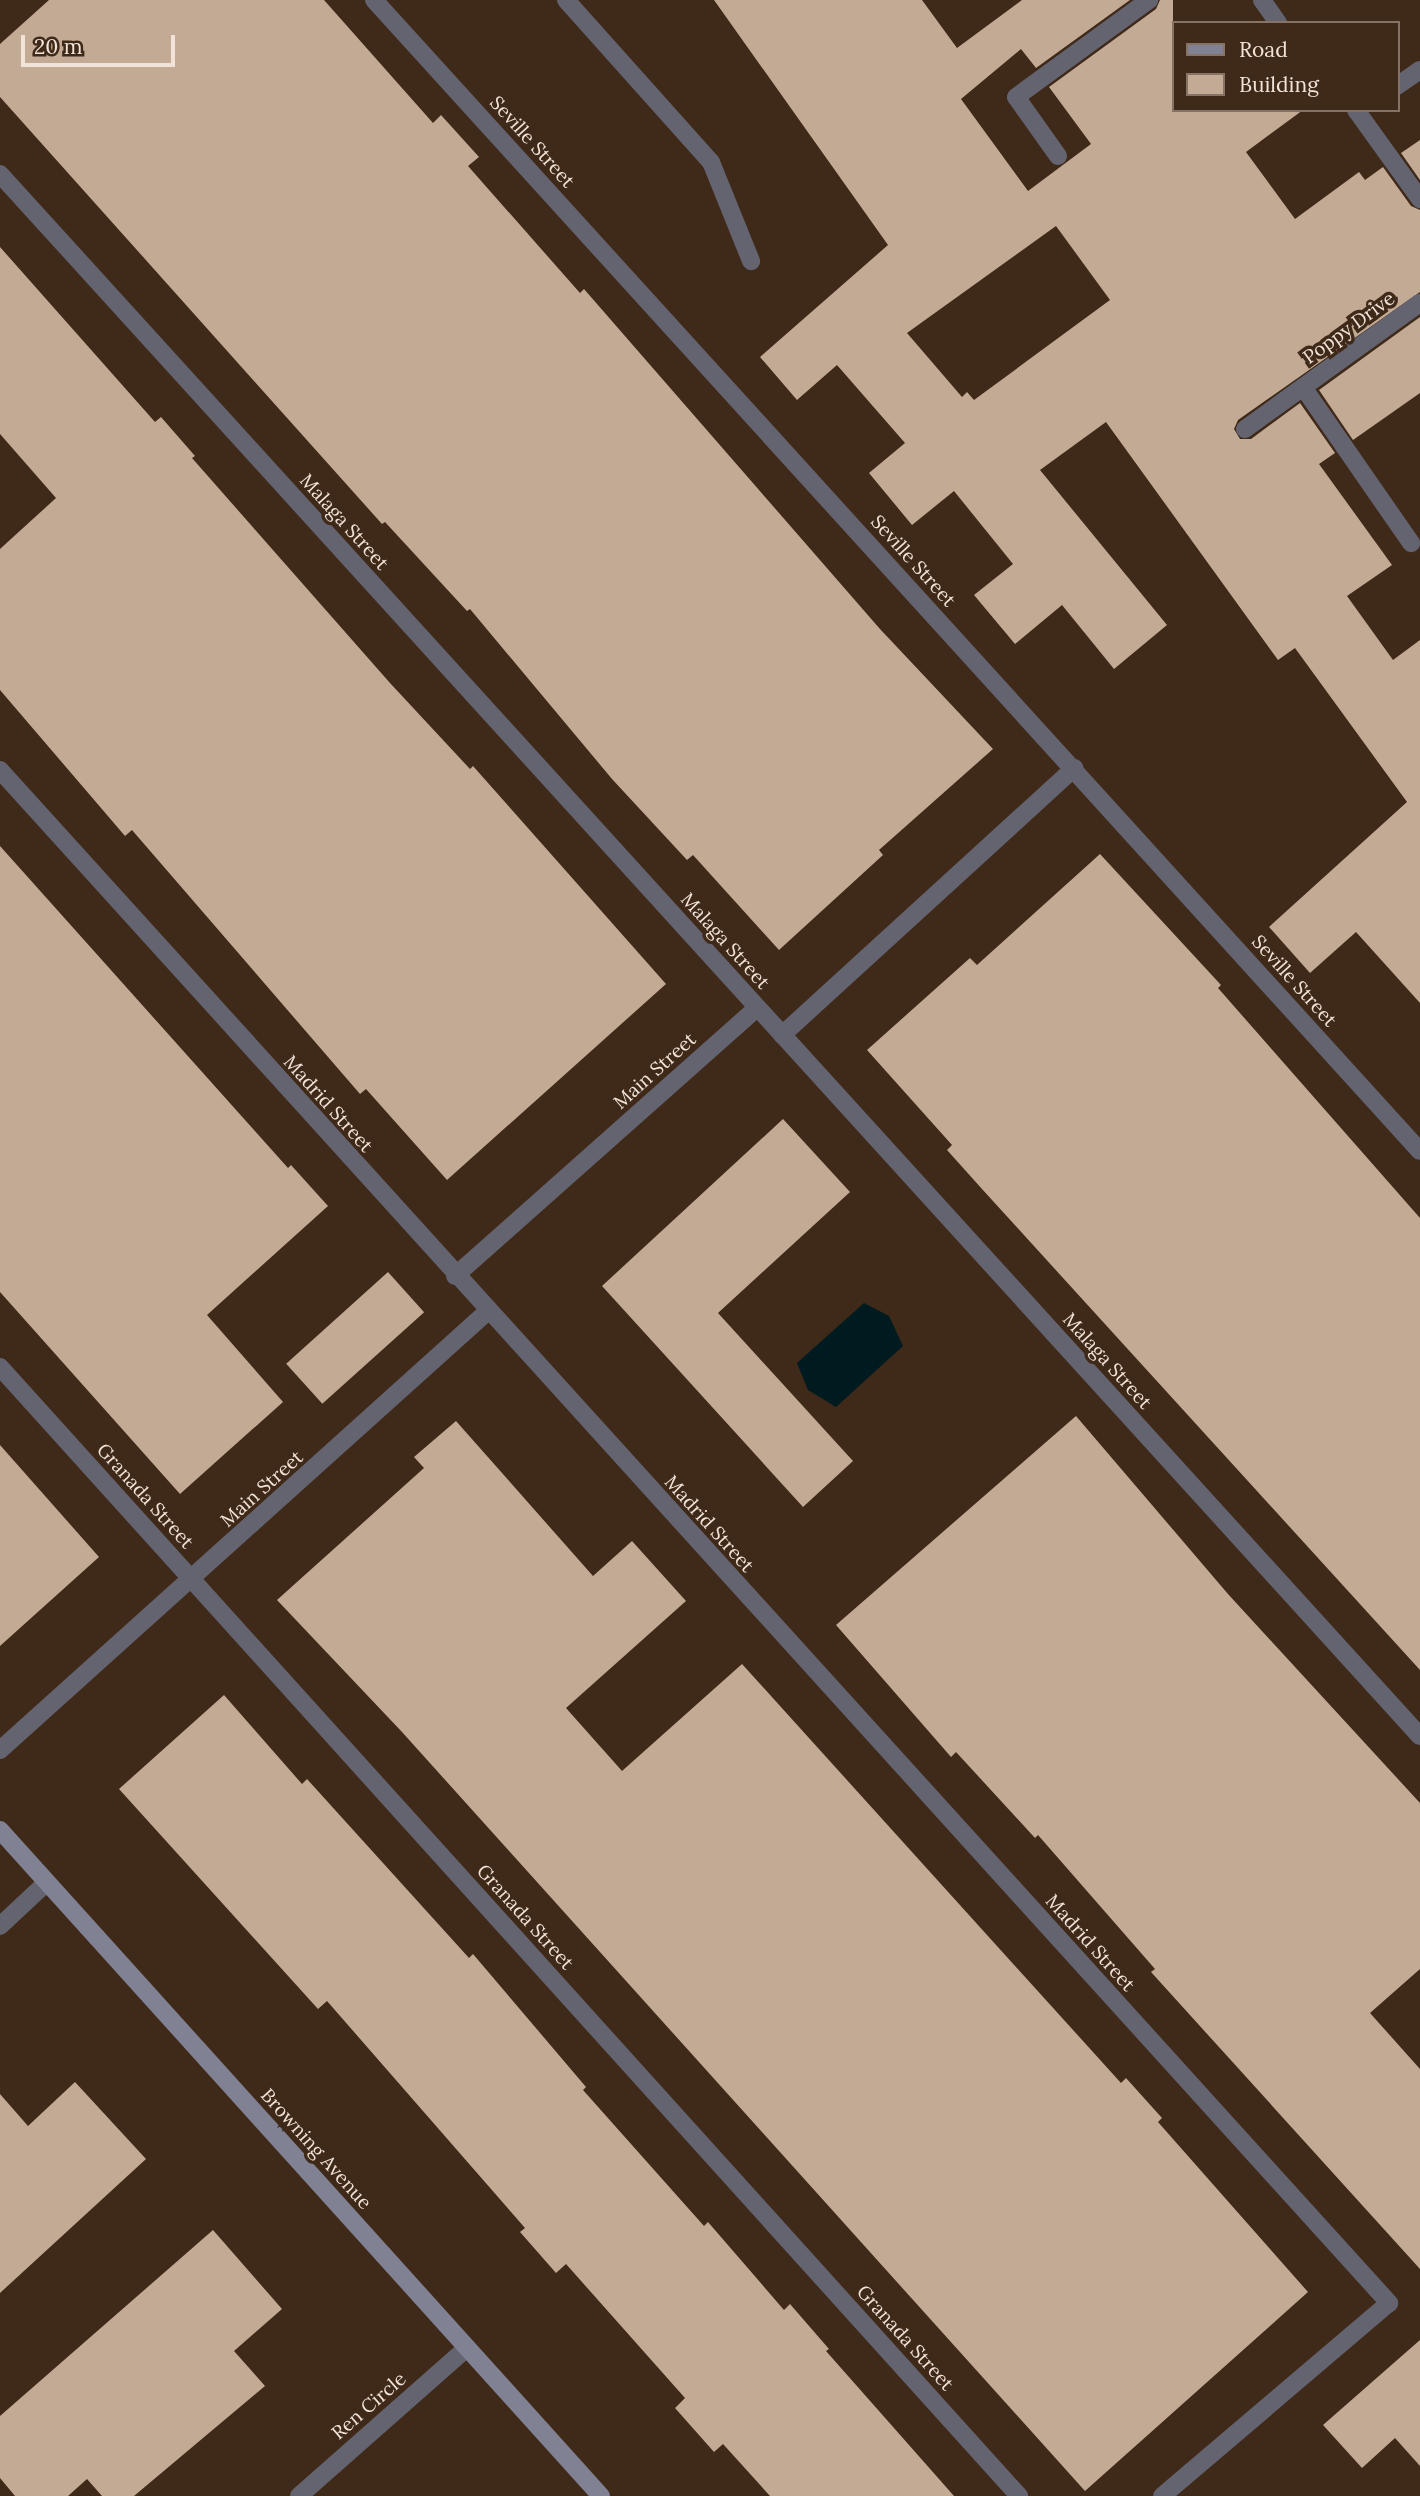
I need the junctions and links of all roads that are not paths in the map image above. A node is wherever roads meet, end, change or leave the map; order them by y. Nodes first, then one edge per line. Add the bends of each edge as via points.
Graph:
1 (374, 0) edge
2 (566, 0) edge
3 (1149, 0) edge
4 (1262, 0) edge
5 (1277, 21) edge
6 (1420, 70) edge
7 (1399, 85) edge
8 (1360, 112) edge
9 (1058, 156) dead end
10 (0, 174) edge
11 (1420, 199) edge
12 (751, 261) dead end
13 (1420, 303) edge
14 (1303, 387) junction
15 (1245, 429) dead end
16 (1411, 544) dead end
17 (1074, 768) junction
18 (0, 770) edge
19 (757, 1008) junction
20 (782, 1035) junction
21 (1420, 1151) edge
22 (455, 1276) junction
23 (488, 1311) junction
24 (0, 1367) edge
25 (193, 1581) junction
26 (1420, 1736) edge
27 (0, 1750) edge
28 (0, 1830) edge
29 (46, 1883) junction
30 (0, 1926) edge
31 (467, 2348) junction
32 (299, 2496) edge
33 (601, 2496) edge
34 (1019, 2496) edge
35 (1162, 2496) edge

1 - 17 street, Seville Street
2 - 12 street via 711,162
3 - 9 street via 1016,97
4 - 5 street
6 - 7 street
8 - 11 street
10 - 19 street, Malaga Street
13 - 14 street, Poppy Drive
14 - 15 street, Poppy Drive
14 - 16 street
17 - 20 street
17 - 21 street, Seville Street
18 - 22 street, Madrid Street
19 - 20 street, Malaga Street
19 - 22 street, Main Street
20 - 26 street, Malaga Street
22 - 23 street, Madrid Street
23 - 25 street, Main Street
23 - 35 street, Madrid Street via 1389,2303
24 - 25 street, Granada Street
25 - 27 street, Main Street
25 - 34 street, Granada Street
28 - 29 street, Browning Avenue
29 - 30 street
29 - 31 street, Browning Avenue
31 - 32 street, Ren Circle
31 - 33 street, Browning Avenue

